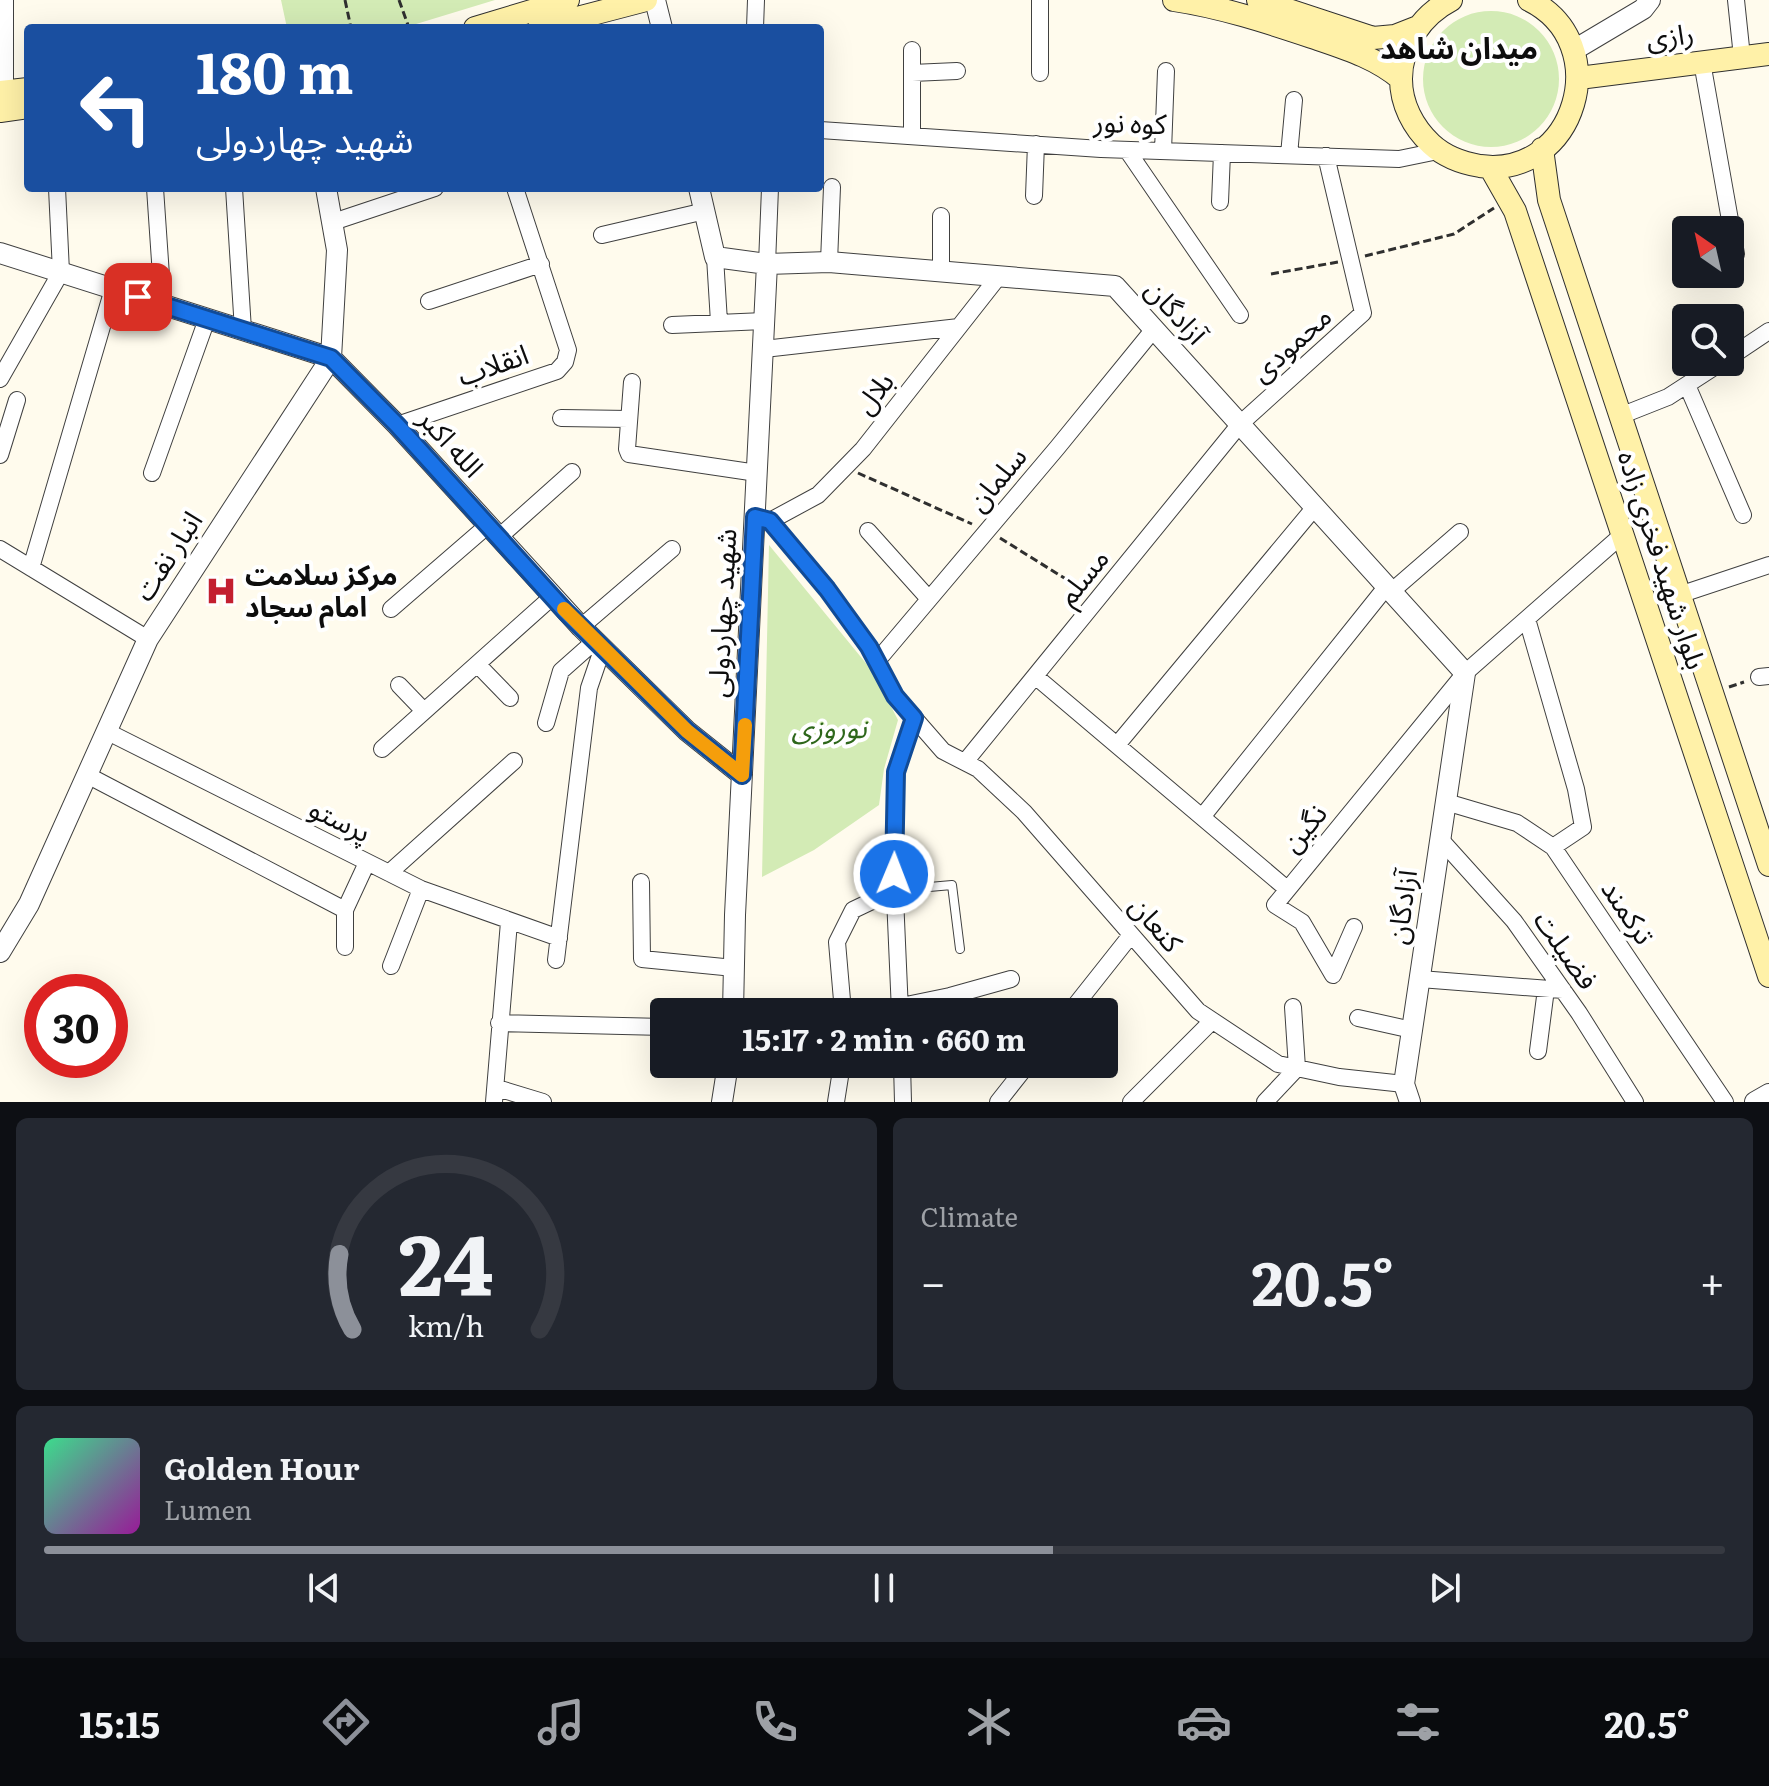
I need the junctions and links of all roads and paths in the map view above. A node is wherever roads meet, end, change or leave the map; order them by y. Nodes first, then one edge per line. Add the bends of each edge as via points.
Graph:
1 (5, 0) edge
2 (345, 0) edge
3 (399, 0) edge
4 (568, 0) edge
5 (646, 0) edge
6 (655, 0) edge
7 (756, 0) edge
8 (1040, 0) edge
9 (1174, 0) edge
10 (1529, 0) edge
11 (1650, 0) edge
12 (1736, 0) edge
13 (1441, 2) edge
14 (1262, 9) edge
15 (529, 13) edge
16 (350, 24) edge
17 (408, 24) edge
18 (489, 24) edge
19 (661, 24) edge
20 (755, 24) edge
21 (1418, 27) junction
22 (912, 50) dead end
23 (1574, 50) junction
24 (1769, 54) edge
25 (1742, 57) junction
26 (1702, 62) junction
27 (957, 71) dead end
28 (1166, 71) dead end
29 (912, 73) junction
30 (1040, 73) dead end
31 (1579, 78) junction
32 (1401, 79) junction
33 (24, 90) edge
34 (2, 98) edge
35 (1294, 100) dead end
36 (24, 106) edge
37 (824, 130) edge
38 (912, 136) junction
39 (1036, 144) junction
40 (1542, 149) junction
41 (1127, 150) junction
42 (1163, 151) junction
43 (1438, 151) junction
44 (1222, 153) junction
45 (1289, 155) junction
46 (1326, 156) junction
47 (1490, 167) junction
48 (832, 187) dead end
49 (57, 192) edge
50 (155, 192) edge
51 (234, 192) edge
52 (327, 192) edge
53 (423, 192) edge
54 (516, 192) edge
55 (700, 192) edge
56 (770, 192) edge
57 (1505, 194) junction
58 (1034, 196) dead end
59 (1220, 202) dead end
60 (705, 211) junction
61 (941, 216) dead end
62 (1729, 216) edge
63 (333, 222) junction
64 (602, 235) dead end
65 (0, 253) edge
66 (715, 257) junction
67 (1351, 260) junction
68 (829, 262) junction
69 (541, 264) junction
70 (767, 264) junction
71 (941, 271) junction
72 (61, 272) junction
73 (1271, 274) dead end
74 (999, 276) junction
75 (113, 289) junction
76 (429, 301) dead end
77 (163, 305) junction
78 (1240, 315) dead end
79 (207, 319) junction
80 (764, 321) junction
81 (719, 322) junction
82 (672, 325) dead end
83 (959, 327) junction
84 (1154, 329) junction
85 (243, 330) junction
86 (1769, 331) edge
87 (1744, 348) edge
88 (764, 349) junction
89 (331, 358) junction
90 (1701, 376) edge
91 (0, 379) edge
92 (632, 382) dead end
93 (1687, 385) junction
94 (17, 400) dead end
95 (1620, 416) junction
96 (561, 418) dead end
97 (629, 419) junction
98 (1240, 424) junction
99 (397, 425) junction
100 (0, 455) edge
101 (572, 472) dead end
102 (152, 473) dead end
103 (757, 473) junction
104 (1315, 507) junction
105 (1743, 515) dead end
106 (762, 519) junction
107 (868, 531) dead end
108 (493, 532) junction
109 (1460, 532) dead end
110 (1622, 535) junction
111 (0, 549) edge
112 (672, 549) dead end
113 (1769, 565) edge
114 (31, 568) junction
115 (1390, 589) junction
116 (1679, 595) junction
117 (552, 597) junction
118 (929, 599) junction
119 (391, 609) dead end
120 (1527, 619) junction
121 (594, 638) junction
122 (148, 639) junction
123 (877, 661) junction
124 (477, 664) junction
125 (1465, 673) junction
126 (1035, 676) junction
127 (1764, 677) edge
128 (399, 685) dead end
129 (1712, 692) junction
130 (510, 698) dead end
131 (424, 711) junction
132 (914, 718) junction
133 (546, 723) dead end
134 (106, 731) junction
135 (1117, 745) junction
136 (382, 749) dead end
137 (514, 761) dead end
138 (965, 762) junction
139 (87, 775) junction
140 (742, 775) junction
141 (1446, 802) junction
142 (1202, 817) junction
143 (1441, 840) junction
144 (1553, 847) junction
145 (1769, 865) edge
146 (364, 869) dead end
147 (389, 873) junction
148 (641, 882) dead end
149 (421, 889) junction
150 (1287, 889) junction
151 (895, 890) junction
152 (345, 910) junction
153 (509, 922) junction
154 (1354, 927) dead end
155 (1131, 935) junction
156 (559, 938) junction
157 (345, 947) dead end
158 (960, 949) dead end
159 (0, 952) edge
160 (556, 960) dead end
161 (391, 966) dead end
162 (734, 968) junction
163 (1769, 976) edge
164 (1011, 979) dead end
165 (1420, 979) junction
166 (1555, 990) junction
167 (733, 998) edge
168 (842, 998) edge
169 (900, 998) edge
170 (942, 998) edge
171 (1081, 998) edge
172 (1293, 1007) dead end
173 (1358, 1018) dead end
174 (1212, 1021) junction
175 (499, 1023) junction
176 (650, 1027) edge
177 (1412, 1030) junction
178 (1538, 1051) dead end
179 (1297, 1068) junction
180 (726, 1078) edge
181 (840, 1078) edge
182 (902, 1078) edge
183 (1017, 1078) edge
184 (1407, 1093) edge
185 (1769, 1094) edge
186 (496, 1095) edge
187 (543, 1102) edge
188 (722, 1102) edge
189 (836, 1102) edge
190 (903, 1102) edge
191 (998, 1102) edge
192 (1131, 1102) edge
193 (1265, 1102) edge
194 (1635, 1102) edge
195 (1725, 1102) edge
196 (1755, 1102) edge

1 - 34 street
2 - 16 path
3 - 17 path
4 - 15 main road
5 - 15 main road
6 - 19 street
7 - 20 street
8 - 30 street
9 - 14 main road
10 - 23 main road via 1561,25
11 - 23 street
12 - 25 street
13 - 21 main road
14 - 21 main road via 1373,38
14 - 32 main road via 1385,65
15 - 18 main road
21 - 32 main road via 1405,52
22 - 29 street
23 - 31 main road
24 - 25 main road, رازی
25 - 26 main road, رازی
26 - 31 main road, رازی
26 - 62 street
27 - 29 street
28 - 42 street
29 - 38 street
31 - 40 main road via 1562,130
32 - 43 main road via 1405,107
33 - 34 main road
34 - 36 main road
35 - 45 street
37 - 38 street, کوه نور
38 - 39 street, کوه نور
39 - 41 street, کوه نور
39 - 58 street
40 - 47 main road via 1519,162
40 - 95 main road, بلوار شهید فخری زاده via 1549,200
41 - 42 street, کوه نور
41 - 78 street
42 - 44 street, کوه نور
43 - 46 street, کوه نور via 1399,159
43 - 47 main road via 1463,163
44 - 45 street, کوه نور
44 - 59 street
45 - 46 street, کوه نور
46 - 67 street, محمودی
47 - 57 main road, بلوار شهید فخری زاده
48 - 68 street
49 - 72 street
50 - 77 street
51 - 85 street
52 - 63 street, انبار نفت
53 - 63 street
54 - 69 street, انقلاب
55 - 60 street
56 - 70 street
57 - 67 path via 1492,211 1454,234
57 - 110 main road, بلوار شهید فخری زاده
60 - 64 street
60 - 66 street
61 - 71 street
63 - 89 street, انبار نفت via 337,250
65 - 72 street, الله اکبر
66 - 70 street, آزادگان
66 - 81 street
67 - 73 path
67 - 98 street, محمودی via 1363,313
68 - 70 street, آزادگان
68 - 71 street, آزادگان
69 - 76 street
69 - 99 street, انقلاب via 568,350 561,367
70 - 80 street, شهید چهاردولی
71 - 74 street, آزادگان
72 - 75 street, الله اکبر
72 - 91 street
74 - 83 street, بلال
74 - 84 street, آزادگان via 1115,286
75 - 77 street, الله اکبر
75 - 114 street
77 - 79 street, الله اکبر
79 - 85 street, الله اکبر
79 - 102 street
80 - 81 street
80 - 88 street, شهید چهاردولی
81 - 82 street
83 - 88 street
83 - 106 street, بلال via 863,449 818,495
84 - 98 street, آزادگان
84 - 118 street, سلمان
85 - 89 street, الله اکبر
86 - 87 street
88 - 103 street, شهید چهاردولی
89 - 99 street, الله اکبر
89 - 122 street, انبار نفت
90 - 93 street
92 - 97 street
93 - 95 street
93 - 105 street
94 - 100 street
95 - 116 main road, بلوار شهید فخری زاده
96 - 97 street
97 - 103 street via 627,449 635,457
98 - 104 street, آزادگان
98 - 126 street, مسلم
99 - 108 street, الله اکبر
101 - 108 street
103 - 106 street, شهید چهاردولی
104 - 115 street, آزادگان
104 - 135 street
106 - 123 street, کنعان via 827,589
106 - 140 street, شهید چهاردولی
107 - 118 street
108 - 117 street, الله اکبر
108 - 119 street
109 - 115 street
110 - 120 street
110 - 163 main road, بلوار شهید فخری زاده
111 - 114 street
112 - 121 street
113 - 116 street
114 - 122 street
115 - 125 street, آزادگان
115 - 142 street
116 - 129 main road, بلوار شهید فخری زاده
117 - 121 street, الله اکبر
117 - 124 street
118 - 123 street, سلمان
120 - 125 street
120 - 144 street via 1583,827
121 - 133 street via 561,671
121 - 140 street, الله اکبر via 687,731
121 - 156 street
122 - 134 street, انبار نفت
123 - 132 street, کنعان
124 - 130 street
124 - 131 street
125 - 141 street, آزادگان
125 - 150 street, نگین
126 - 135 street
126 - 138 street, مسلم
127 - 129 path
128 - 131 street
129 - 145 main road, بلوار شهید فخری زاده
131 - 136 street
132 - 138 street, کنعان via 943,751
132 - 151 street via 896,772
134 - 139 street, انبار نفت
134 - 147 street, پرستو
135 - 142 street
137 - 147 street
138 - 155 street, کنعان via 1024,812
139 - 152 street
139 - 159 street, انبار نفت via 29,904
140 - 162 street, شهید چهاردولی
141 - 143 street, آزادگان
141 - 144 street, ترکمند via 1517,823
142 - 150 street
143 - 165 street, آزادگان
143 - 166 street, فضیلت via 1514,921
144 - 195 street, ترکمند
146 - 152 street
147 - 149 street, پرستو
148 - 162 street via 642,959
149 - 153 street, پرستو
149 - 161 street
150 - 154 street, نگین via 1275,905 1302,922 1333,975
151 - 158 lane via 952,885
151 - 168 street via 853,910 837,942
151 - 169 street
152 - 157 street
153 - 156 street, پرستو
153 - 175 street
155 - 171 street
155 - 174 street, کنعان
156 - 160 street
162 - 167 street, شهید چهاردولی
164 - 170 street
165 - 166 street
165 - 177 street, آزادگان
166 - 178 street
166 - 194 street, فضیلت
172 - 179 street
173 - 177 street
174 - 179 street, کنعان via 1278,1064
174 - 192 street
175 - 176 street
175 - 186 street
177 - 184 street, آزادگان
179 - 184 street, کنعان
179 - 193 street
180 - 188 street
181 - 189 street
182 - 190 street
183 - 191 street
185 - 196 street
186 - 187 street

